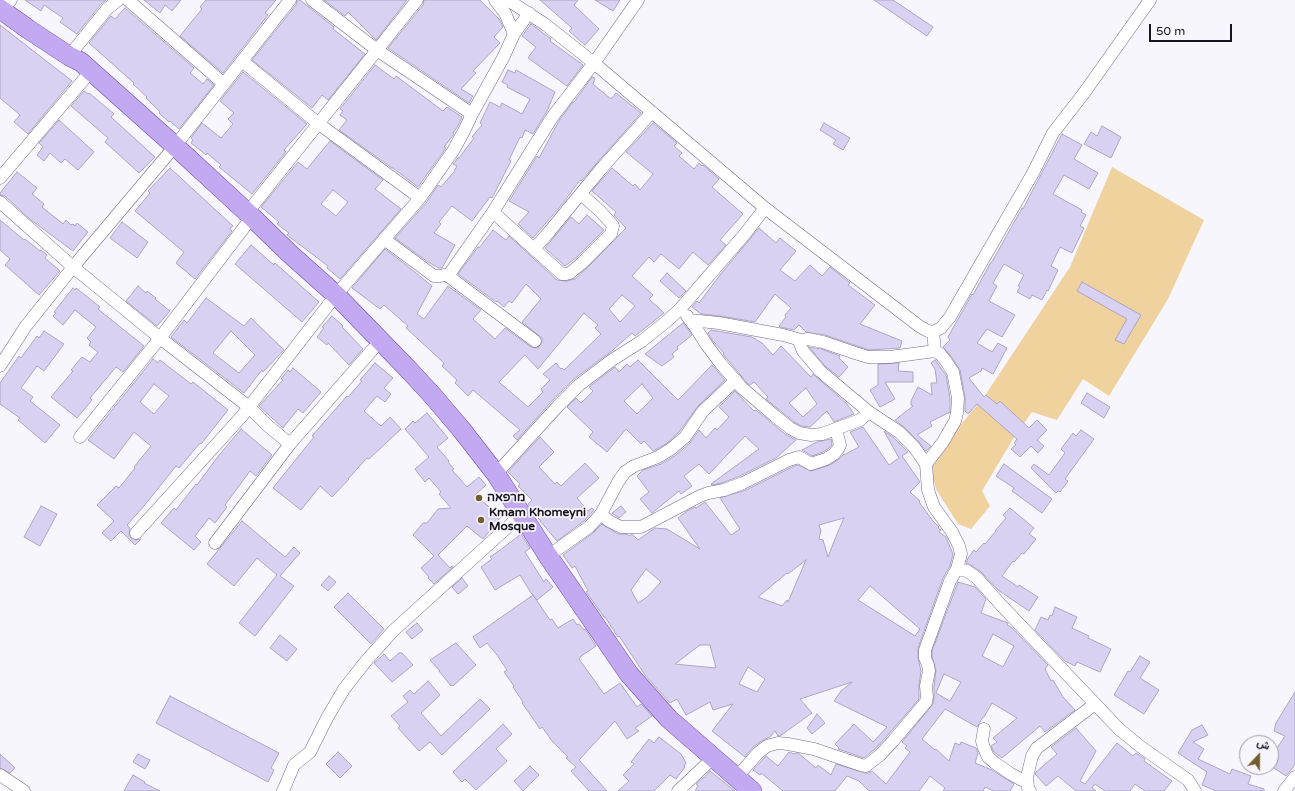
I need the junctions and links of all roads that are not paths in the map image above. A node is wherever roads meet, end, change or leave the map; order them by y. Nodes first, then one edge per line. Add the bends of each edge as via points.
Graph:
1 (118, 0) edge
2 (128, 0) edge
3 (290, 0) edge
4 (312, 0) edge
5 (417, 0) edge
6 (495, 0) edge
7 (508, 0) edge
8 (638, 0) edge
9 (1150, 0) edge
10 (5, 6) edge
11 (529, 13) junction
12 (514, 34) junction
13 (376, 50) junction
14 (79, 60) junction
15 (242, 61) junction
16 (594, 63) junction
17 (224, 84) junction
18 (652, 112) junction
19 (472, 114) junction
20 (319, 124) junction
21 (175, 146) junction
22 (0, 178) edge
23 (581, 194) junction
24 (420, 198) junction
25 (0, 202) edge
26 (765, 208) junction
27 (493, 212) junction
28 (250, 215) junction
29 (384, 239) junction
30 (534, 249) junction
31 (73, 267) junction
32 (448, 276) junction
33 (336, 295) junction
34 (680, 309) junction
35 (690, 320) junction
36 (932, 332) junction
37 (160, 338) junction
38 (801, 340) junction
39 (380, 341) junction
40 (535, 341) dead end
41 (935, 352) junction
42 (0, 366) edge
43 (736, 380) junction
44 (249, 407) junction
45 (869, 412) junction
46 (836, 430) junction
47 (80, 437) dead end
48 (290, 444) junction
49 (926, 464) junction
50 (496, 474) junction
51 (522, 514) junction
52 (601, 514) junction
53 (136, 533) dead end
54 (215, 543) dead end
55 (548, 556) junction
56 (958, 569) junction
57 (1095, 704) junction
58 (984, 729) dead end
59 (712, 758) junction
60 (0, 775) edge
61 (1295, 777) edge
62 (736, 778) junction
63 (1028, 786) edge
64 (22, 790) edge
65 (283, 791) edge
66 (678, 791) edge
67 (752, 791) edge
68 (1195, 791) edge
69 (1284, 791) edge

1 - 14 street via 107,9
2 - 17 street
3 - 15 street
4 - 13 street
5 - 13 street
6 - 12 street via 505,13
7 - 11 street
8 - 16 street
9 - 36 street via 1053,133 1029,180 950,316 941,328
10 - 14 main road
11 - 12 street
11 - 16 street
12 - 19 street
13 - 19 street
13 - 20 street
14 - 21 main road
14 - 22 street
15 - 17 street
15 - 20 street
16 - 18 street
16 - 27 street via 554,116
17 - 21 street
18 - 23 street
18 - 26 street
19 - 24 street via 453,151
20 - 24 street
20 - 28 street
21 - 28 main road
21 - 31 street
23 - 30 street
23 - 30 street via 611,222 611,234 582,263 566,274 562,274
24 - 29 street
25 - 31 street
26 - 34 street
26 - 36 street via 919,326
27 - 30 street
27 - 32 street
28 - 33 main road
28 - 37 street
29 - 32 street via 434,276
29 - 33 street
31 - 37 street
31 - 42 street via 26,326
32 - 40 street
33 - 39 main road
33 - 44 street
34 - 35 street
34 - 50 street via 642,341 579,384
35 - 38 street via 719,323
35 - 43 street
36 - 41 street
37 - 44 street
37 - 47 street
38 - 41 street via 823,342 868,357
38 - 45 street via 803,351 820,371
39 - 48 street
39 - 50 main road via 432,394
41 - 49 street via 940,354 953,372 958,398 955,422
43 - 46 street via 775,416 799,433 811,435
43 - 52 street via 703,411 685,436 671,449 625,472
44 - 48 street
44 - 53 street
45 - 46 street via 860,420
45 - 49 street via 899,432
46 - 52 street via 840,445 834,454 826,459 811,464 799,458 789,460 743,483 700,496 641,527 621,527
48 - 54 street
49 - 56 street via 930,500 959,546 961,554
50 - 51 main road
51 - 55 main road
51 - 65 street via 392,631 366,661 344,688 310,752 294,765
52 - 55 street via 589,527
55 - 59 main road via 629,674 669,720
56 - 57 street via 967,571 977,578
56 - 62 street via 950,580 925,650 929,671 926,702 880,756 866,766 814,749 778,743 767,746 758,753
57 - 63 street via 1037,748 1026,777
57 - 68 street via 1140,747 1188,780
58 - 63 street via 982,741 988,757
59 - 62 main road
59 - 66 street
60 - 64 street
61 - 69 street
62 - 67 main road

